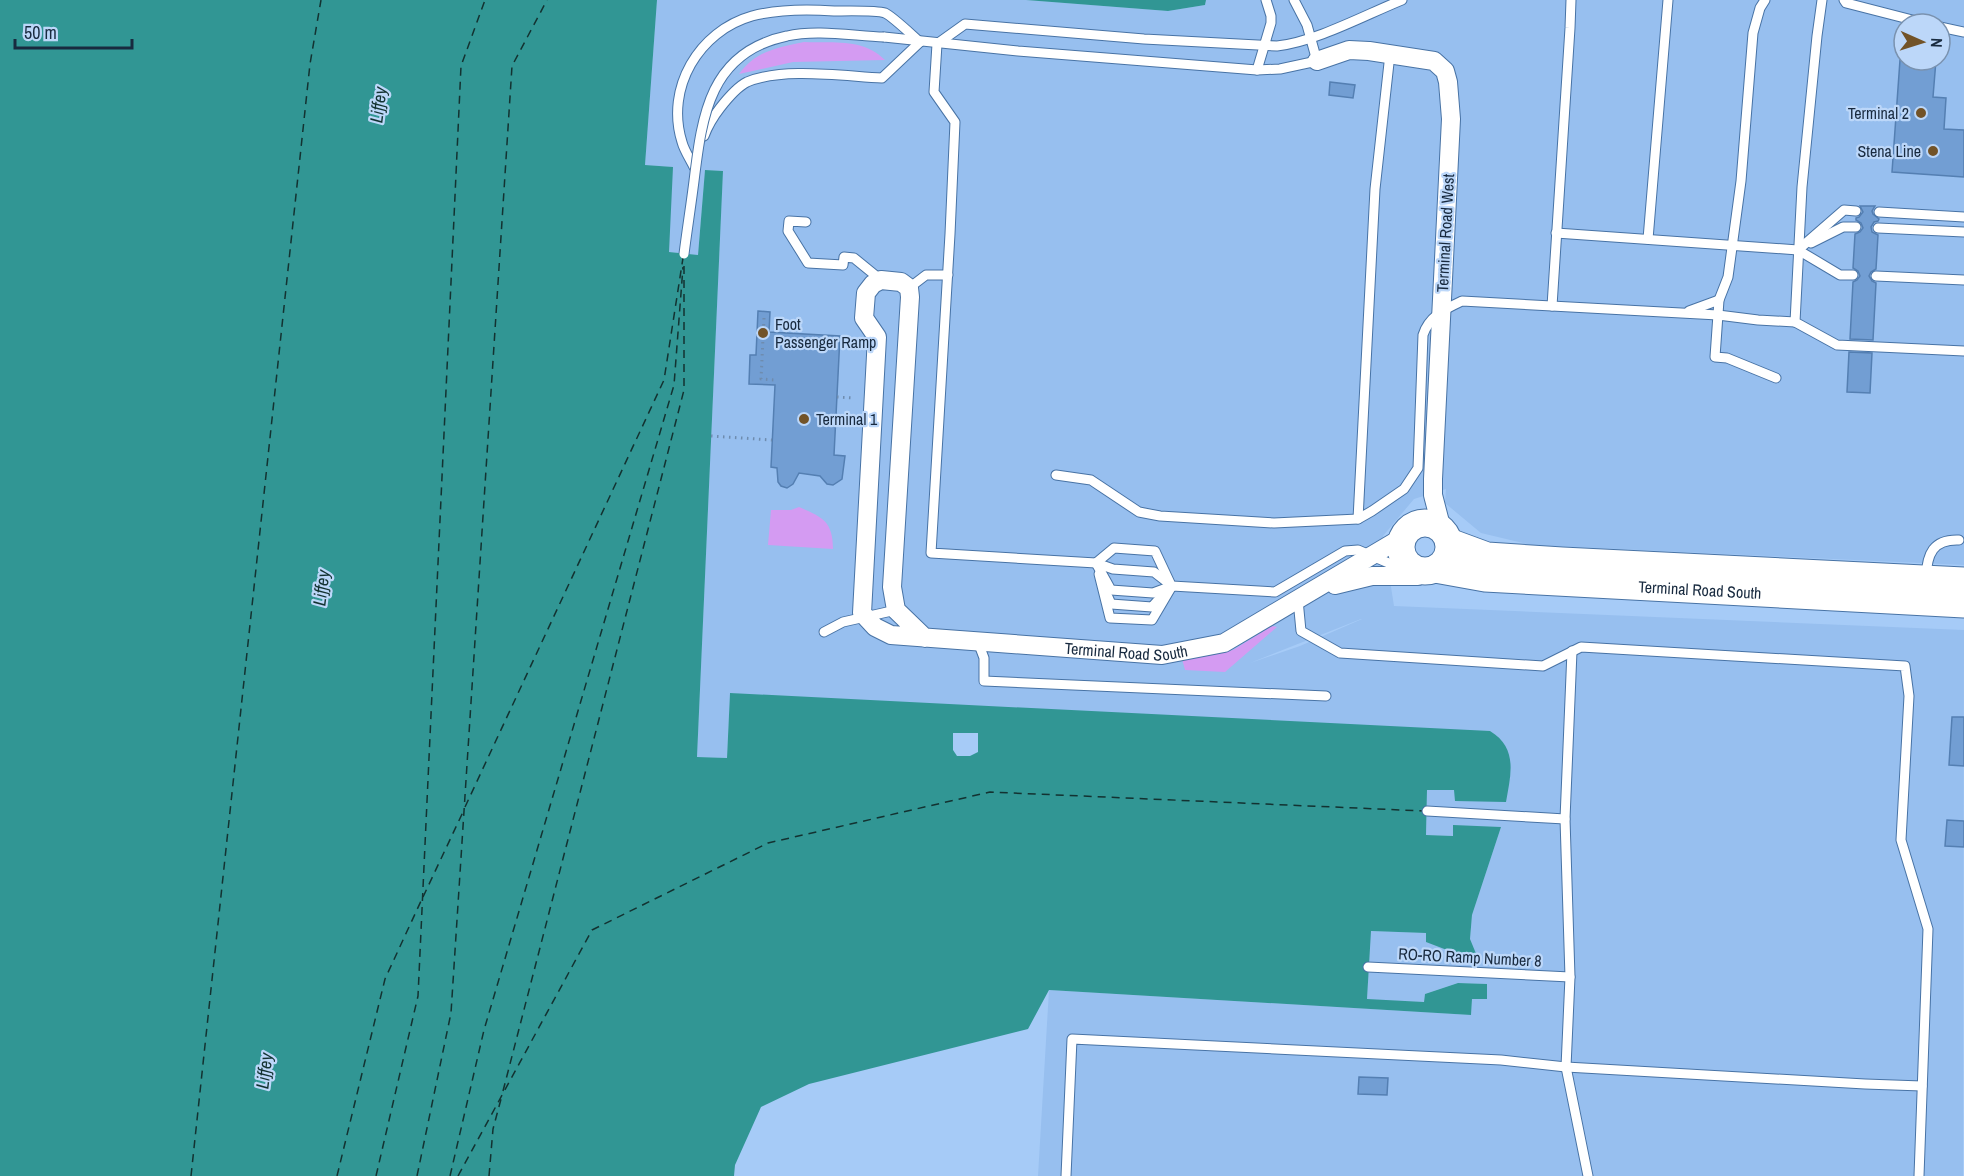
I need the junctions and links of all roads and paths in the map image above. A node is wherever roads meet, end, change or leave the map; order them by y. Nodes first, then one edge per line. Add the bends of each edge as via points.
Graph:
1 (1266, 0) edge
2 (1294, 0) edge
3 (1402, 0) edge
4 (1570, 0) edge
5 (1668, 0) edge
6 (1765, 0) edge
7 (1822, 0) edge
8 (1844, 0) edge
9 (1892, 15) edge
10 (1310, 38) junction
11 (920, 42) junction
12 (937, 44) junction
13 (1263, 46) junction
14 (1390, 54) junction
15 (1317, 61) junction
16 (1257, 70) junction
17 (694, 167) junction
18 (1856, 211) dead end
19 (1879, 212) dead end
20 (1964, 217) edge
21 (806, 222) dead end
22 (1856, 227) dead end
23 (1878, 228) dead end
24 (1964, 232) edge
25 (1556, 233) junction
26 (1648, 239) junction
27 (1732, 246) junction
28 (1798, 250) junction
29 (948, 275) junction
30 (1853, 275) dead end
31 (1876, 276) dead end
32 (881, 280) junction
33 (1964, 280) edge
34 (909, 288) junction
35 (1719, 300) junction
36 (1551, 306) junction
37 (1440, 312) junction
38 (1684, 314) junction
39 (1718, 315) junction
40 (764, 318) dead end
41 (1795, 322) junction
42 (1964, 351) edge
43 (1776, 378) dead end
44 (775, 380) dead end
45 (837, 397) dead end
46 (853, 398) dead end
47 (711, 436) dead end
48 (772, 440) dead end
49 (871, 460) junction
50 (900, 462) junction
51 (1056, 475) dead end
52 (1358, 519) junction
53 (1445, 536) junction
54 (1404, 537) junction
55 (1959, 540) dead end
56 (1373, 556) junction
57 (1096, 563) junction
58 (1426, 570) junction
59 (1926, 579) junction
60 (1964, 581) edge
61 (1172, 586) junction
62 (1306, 595) junction
63 (1964, 604) edge
64 (896, 610) junction
65 (866, 617) junction
66 (824, 632) dead end
67 (925, 638) junction
68 (978, 642) junction
69 (1572, 651) junction
70 (1326, 696) dead end
71 (1427, 811) dead end
72 (1565, 819) junction
73 (1368, 967) dead end
74 (1570, 978) junction
75 (1566, 1067) junction
76 (1922, 1086) junction
77 (1066, 1176) edge
78 (1588, 1176) edge
79 (1919, 1176) edge

1 - 13 lane via 1271,16
2 - 10 lane
3 - 10 lane
4 - 25 lane
5 - 26 lane
6 - 27 lane via 1753,33
7 - 28 lane
8 - 9 lane
10 - 13 lane via 1288,45
10 - 15 lane
11 - 12 lane
11 - 17 lane via 882,78 791,74 745,83 708,124
11 - 17 lane via 885,13 775,11 732,25 699,50 680,92 678,118 682,142
11 - 17 lane, bridge via 884,37 788,35 758,45 732,64 712,91 703,117 684,254
12 - 13 lane via 965,24
12 - 16 lane
12 - 29 lane via 934,92 955,122
13 - 16 lane
14 - 15 street, Terminal Road West via 1349,50
14 - 37 street, Terminal Road West via 1434,61 1445,71 1451,101
14 - 52 lane via 1375,189
15 - 16 lane
18 - 28 lane via 1844,210
19 - 20 lane
21 - 32 lane via 789,221 788,231 808,263 843,265 844,257 854,258
22 - 28 lane via 1843,227
23 - 24 lane
25 - 26 lane
25 - 36 lane
26 - 27 lane
27 - 28 lane
27 - 35 lane via 1728,277
28 - 30 lane via 1840,275
28 - 41 lane
29 - 34 lane via 926,275
29 - 57 lane via 931,554
31 - 33 lane
32 - 34 street via 901,282
32 - 49 street via 866,293 864,318 877,337
34 - 50 street
35 - 38 lane
35 - 39 lane
36 - 37 lane via 1462,301
36 - 38 lane
37 - 52 lane via 1426,326 1424,335 1418,468 1404,489
37 - 53 street, Terminal Road West via 1433,495
38 - 39 lane
39 - 41 lane
39 - 43 lane via 1715,357
40 - 44 path via 761,379
41 - 42 lane via 1837,345
45 - 46 path
47 - 48 path
49 - 50 street
49 - 65 street via 862,612
50 - 64 street via 892,587
51 - 52 lane via 1092,480 1139,513 1274,523
53 - 54 street via 1436,526 1421,523
53 - 58 street via 1447,558
53 - 59 street, Terminal Road South via 1487,555 1541,560
54 - 56 street, Terminal Road South
54 - 58 street via 1404,558
55 - 59 lane via 1942,541 1933,548
56 - 58 lane via 1398,567
56 - 61 lane via 1358,550 1345,551 1275,592
56 - 62 street, Terminal Road South
57 - 61 lane via 1113,569 1154,572
57 - 61 lane via 1111,590 1153,593
57 - 61 lane via 1114,548 1155,551
57 - 61 lane via 1110,604 1152,607
57 - 61 lane via 1110,618 1152,621
58 - 62 street, Terminal Road South via 1418,576 1371,576
58 - 63 street, Terminal Road South via 1485,578
59 - 60 street, Terminal Road South
62 - 68 street, Terminal Road South via 1224,642 1162,655
62 - 69 lane via 1302,631 1340,653 1543,666
64 - 65 lane
64 - 67 street
65 - 66 lane via 843,622
65 - 67 street, Terminal Road South via 891,636
67 - 68 street, Terminal Road South
68 - 70 lane via 984,658 984,681
69 - 72 lane
69 - 76 lane via 1581,647 1905,666 1909,696 1901,840 1928,929
71 - 72 lane
72 - 74 lane
73 - 74 lane, RO-RO Ramp Number 8
74 - 75 lane
75 - 76 lane
75 - 77 lane via 1501,1060 1072,1039
75 - 78 lane
76 - 79 lane

